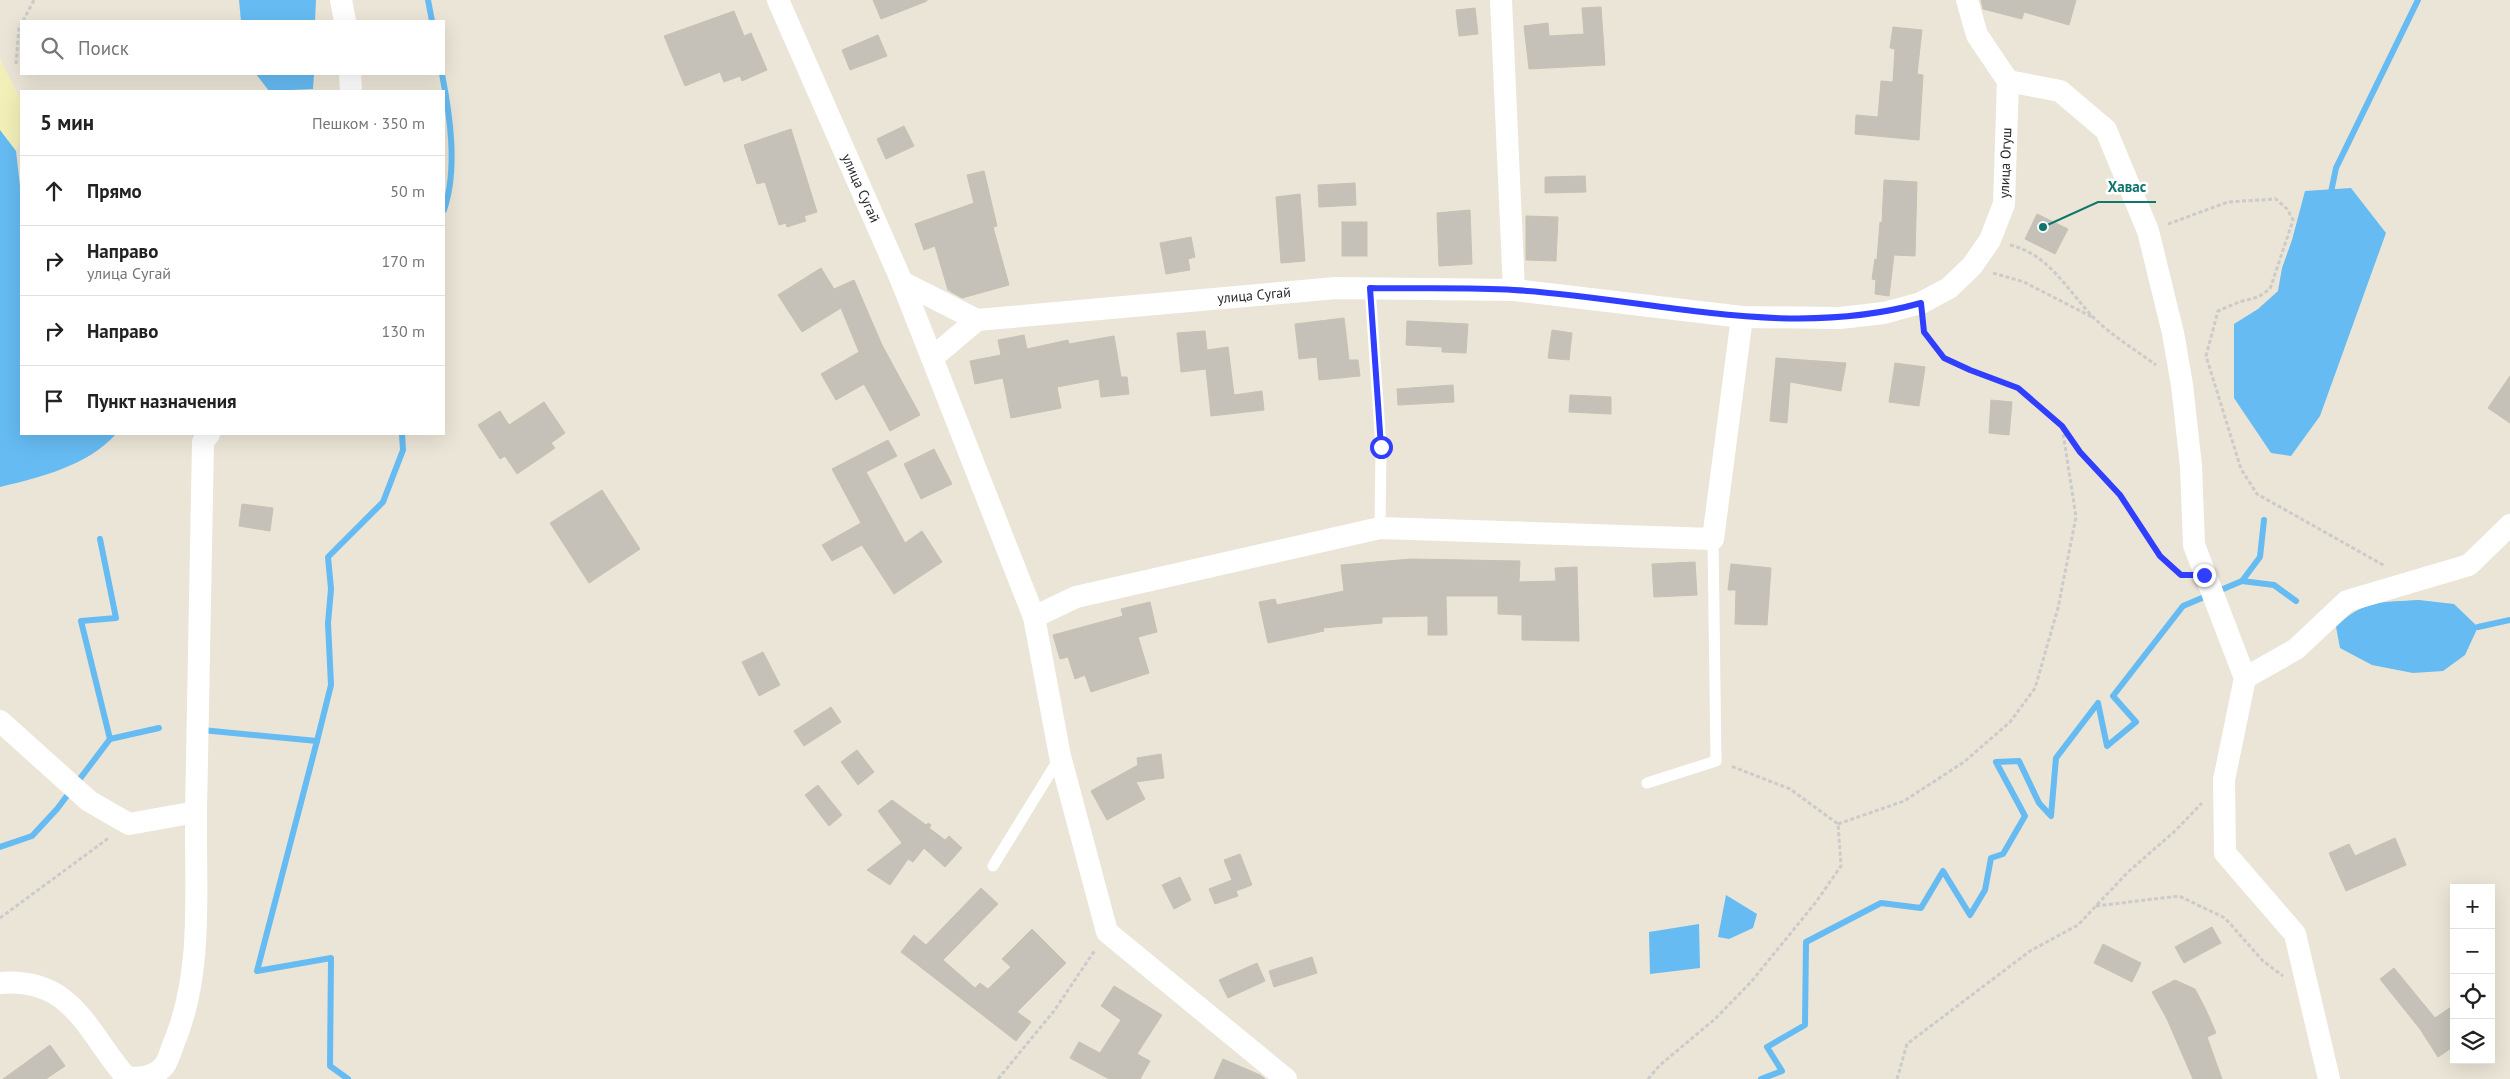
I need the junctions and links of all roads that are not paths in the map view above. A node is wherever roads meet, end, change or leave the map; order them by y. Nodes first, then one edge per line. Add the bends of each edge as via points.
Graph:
1 (341, 0) edge
2 (778, 0) edge
3 (1501, 0) edge
4 (1967, 0) edge
5 (345, 20) edge
6 (350, 75) edge
7 (2008, 81) junction
8 (351, 90) edge
9 (902, 282) junction
10 (1370, 288) junction
11 (1514, 290) junction
12 (1921, 303) joint
13 (1742, 317) junction
14 (977, 320) junction
15 (932, 358) junction
16 (206, 438) edge
17 (2510, 525) edge
18 (1380, 528) junction
19 (1713, 539) junction
20 (1034, 617) junction
21 (2245, 678) junction
22 (0, 721) edge
23 (1060, 756) junction
24 (1647, 784) dead end
25 (196, 812) junction
26 (993, 866) dead end
27 (0, 982) edge
28 (165, 1073) edge
29 (127, 1078) edge
30 (1286, 1079) edge
31 (2329, 1079) edge

1 - 5 street
2 - 9 street, улица Сугай
3 - 11 street
4 - 7 street via 1976,35
6 - 8 street
7 - 12 street, улица Огуш via 2004,204 1990,240 1972,266 1949,288
7 - 21 street via 2060,90 2106,130 2148,231 2174,333 2182,385 2191,466 2194,546
9 - 14 street
9 - 15 street, улица Сугай
10 - 11 street, улица Сугай
10 - 14 street, улица Сугай via 1336,288
10 - 18 lane via 1381,447
11 - 13 street, улица Сугай
12 - 13 street, улица Сугай via 1884,313 1840,318
13 - 19 street
14 - 15 street
15 - 20 street, улица Сугай
16 - 25 street
17 - 21 street via 2469,566 2347,601 2296,649
18 - 19 street
18 - 20 street via 1076,597
19 - 24 lane via 1716,761
20 - 23 street, улица Сугай
21 - 31 street via 2224,780 2225,853 2295,934
22 - 25 street via 89,801 129,824
23 - 26 lane
23 - 30 street, улица Сугай via 1107,932
25 - 28 street via 195,941 190,988 182,1026
27 - 29 street via 18,981 43,987 58,996 94,1032
28 - 29 street

